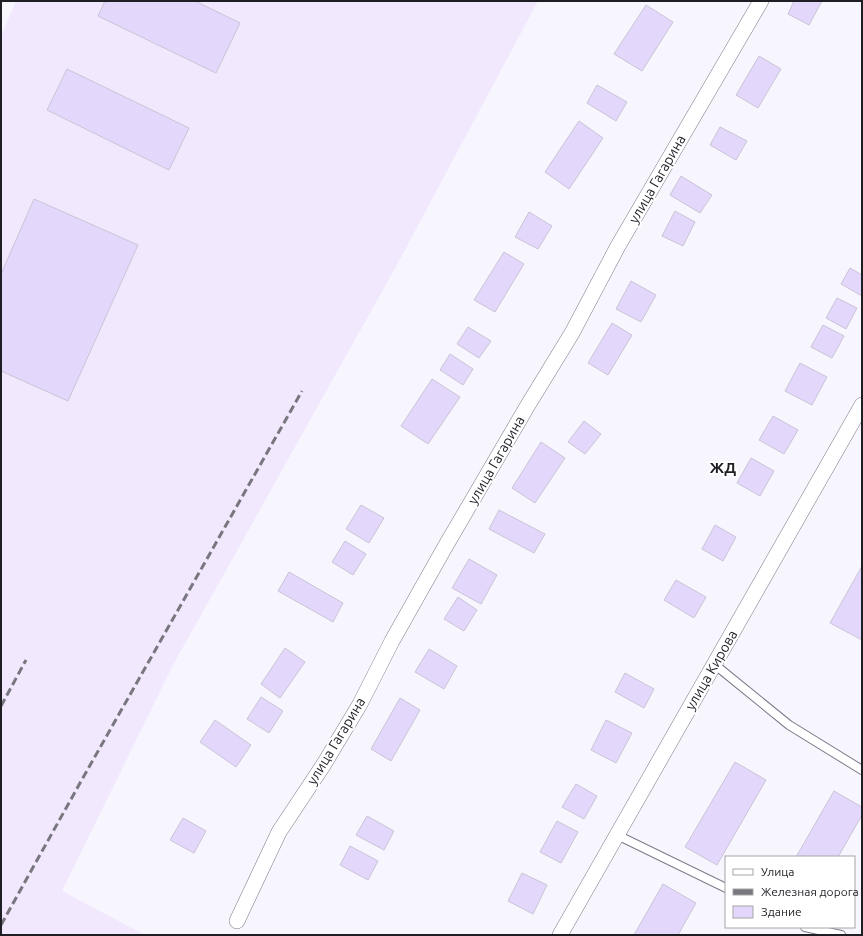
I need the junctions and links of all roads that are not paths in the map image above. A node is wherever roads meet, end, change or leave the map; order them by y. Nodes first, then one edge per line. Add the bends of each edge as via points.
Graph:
1 (761, 1) edge
2 (862, 405) edge
3 (714, 664) junction
4 (862, 770) edge
5 (617, 835) junction
6 (725, 888) edge
7 (237, 921) dead end
8 (810, 928) edge
9 (560, 935) edge
10 (841, 935) edge

1 - 7 street, улица Гагарина via 618,246 572,333 392,641 360,704 280,832
2 - 3 street, улица Кирова
3 - 4 lane via 789,725
3 - 5 street, улица Кирова
5 - 6 lane
5 - 9 street, улица Кирова
8 - 10 lane

